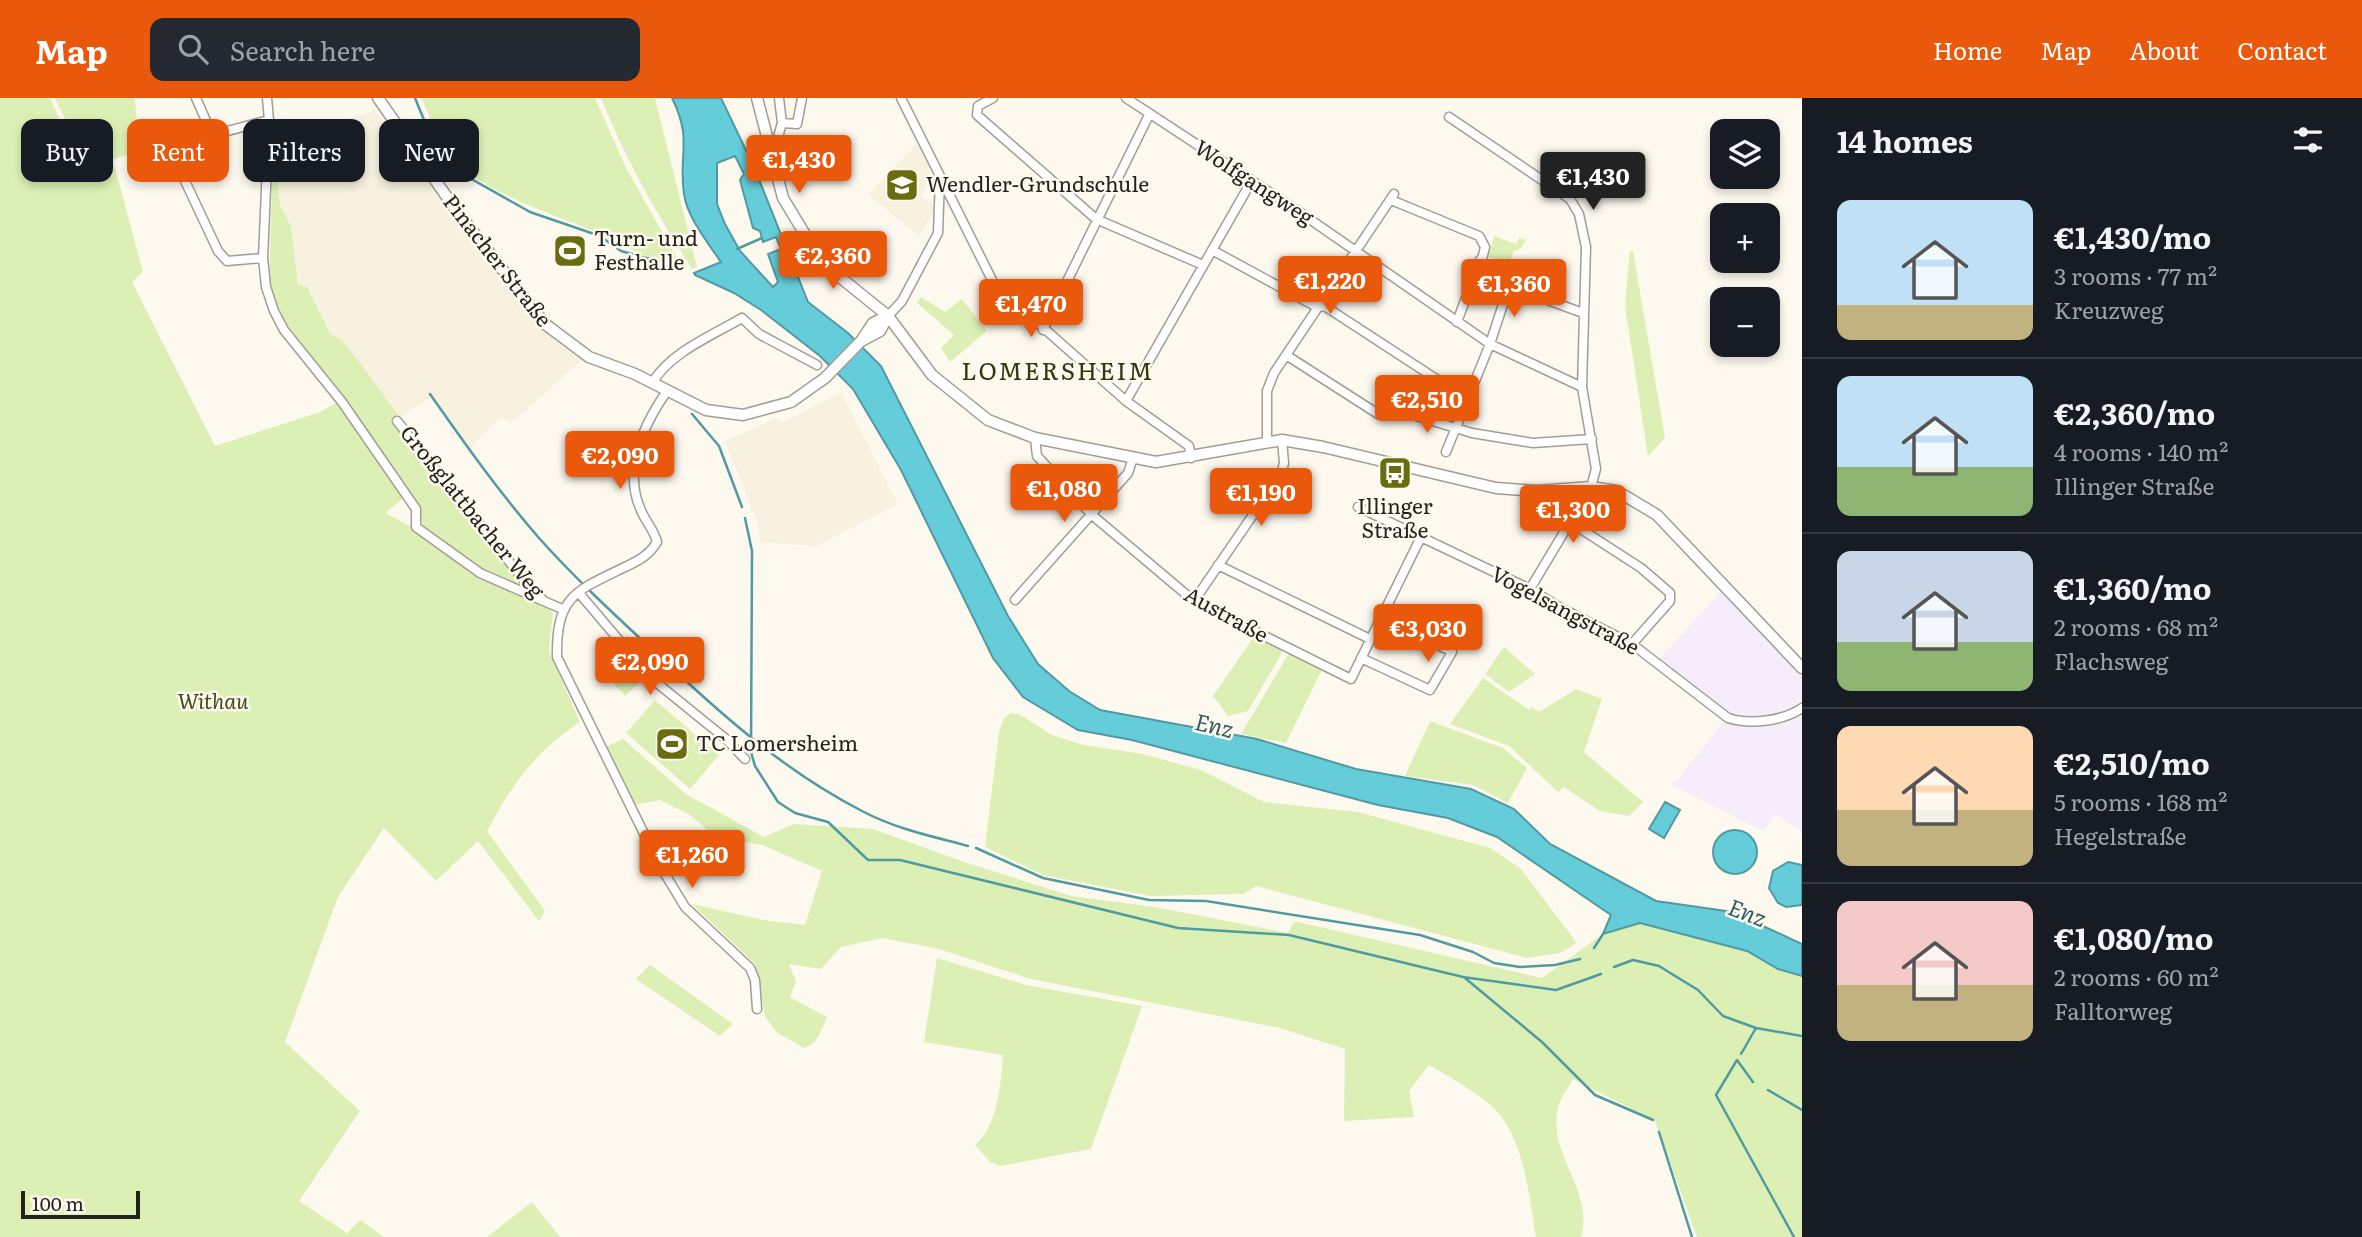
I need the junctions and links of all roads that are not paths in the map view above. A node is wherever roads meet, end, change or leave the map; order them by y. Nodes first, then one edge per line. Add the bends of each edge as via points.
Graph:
1 (196, 98) edge
2 (267, 98) edge
3 (378, 98) edge
4 (757, 98) edge
5 (779, 98) edge
6 (802, 98) edge
7 (901, 98) edge
8 (993, 98) edge
9 (1126, 98) edge
10 (1149, 115) junction
11 (1449, 117) dead end
12 (205, 119) edge
13 (269, 119) edge
14 (782, 123) junction
15 (772, 158) junction
16 (940, 176) junction
17 (1251, 181) junction
18 (185, 182) edge
19 (266, 182) edge
20 (1096, 219) junction
21 (1212, 250) junction
22 (1356, 252) junction
23 (262, 258) junction
24 (1480, 260) junction
25 (1203, 265) junction
26 (1509, 286) junction
27 (1319, 306) junction
28 (1583, 313) junction
29 (888, 316) junction
30 (1457, 322) junction
31 (1043, 330) junction
32 (1490, 344) junction
33 (1286, 355) junction
34 (817, 365) dead end
35 (652, 383) junction
36 (1583, 387) junction
37 (667, 391) junction
38 (1467, 399) junction
39 (1126, 401) junction
40 (397, 421) dead end
41 (1455, 429) junction
42 (1035, 438) junction
43 (1592, 439) junction
44 (1282, 440) junction
45 (1267, 441) junction
46 (1446, 452) dead end
47 (1133, 458) junction
48 (1191, 458) junction
49 (1591, 487) junction
50 (1358, 507) dead end
51 (1092, 515) junction
52 (1570, 522) junction
53 (1420, 539) junction
54 (1218, 565) junction
55 (1530, 589) junction
56 (581, 591) junction
57 (1015, 600) dead end
58 (1194, 601) junction
59 (547, 604) junction
60 (562, 609) junction
61 (1382, 616) junction
62 (1370, 639) junction
63 (1632, 644) junction
64 (1362, 658) junction
65 (1802, 668) edge
66 (1802, 708) edge
67 (745, 760) dead end
68 (757, 1009) dead end

1 - 12 street
2 - 13 street
3 - 35 street, Pinacher Straße via 456,211 545,324 589,357
4 - 15 street
5 - 14 street
6 - 14 street via 797,124
7 - 16 street
8 - 20 street via 978,106 977,115
9 - 10 street, Wolfgangweg
10 - 17 street, Wolfgangweg
10 - 20 street
11 - 28 street via 1570,200 1579,214 1586,247
14 - 15 street
15 - 29 street via 783,198 807,239 841,278
16 - 29 street via 937,233 904,296
16 - 31 street via 993,284
17 - 21 street
17 - 22 street, Wolfgangweg
18 - 23 street via 227,261
19 - 23 street
20 - 25 street
20 - 31 street
21 - 25 street
21 - 27 street
22 - 24 street via 1393,197 1479,236 1485,247
22 - 27 street
22 - 30 street, Wolfgangweg
23 - 59 street via 266,287 284,330 416,509 416,527 480,573
24 - 26 street via 1512,276
24 - 30 street
25 - 39 street
26 - 28 street
26 - 32 street
27 - 33 street
27 - 38 street
28 - 36 street
29 - 37 street, Pinacher Straße via 873,323 825,379 791,402 743,415 706,410
29 - 42 street via 932,375 988,420
30 - 32 street, Wolfgangweg
31 - 39 street
32 - 36 street, Wolfgangweg
32 - 38 street
33 - 41 street via 1378,414 1403,412
33 - 45 street via 1267,391
34 - 35 street via 759,334 742,318 675,358
35 - 37 street, Pinacher Straße
36 - 43 street
37 - 56 street, Großglattbacher Weg via 644,431 634,467 635,495 657,542 643,558
38 - 41 street
39 - 48 street via 1189,446
40 - 59 street, Großglattbacher Weg
41 - 43 street via 1533,443
41 - 46 street
42 - 47 street
42 - 51 street, Austraße via 1037,456
43 - 49 street via 1596,469
44 - 45 street
44 - 49 street via 1496,488
44 - 54 street via 1280,474
45 - 48 street
47 - 48 street via 1156,462
47 - 51 street via 1128,473
49 - 52 street
49 - 65 street via 1630,496 1657,515
50 - 53 street, Vogelsangstraße
51 - 57 street
51 - 58 street, Austraße
52 - 55 street
52 - 63 street via 1670,593 1670,601
53 - 55 street, Vogelsangstraße
53 - 61 street
54 - 58 street
54 - 62 street
55 - 63 street, Vogelsangstraße
56 - 60 street, Großglattbacher Weg
56 - 67 street, Großglattbacher Weg via 652,679
58 - 64 street, Austraße via 1352,679
59 - 60 street
60 - 68 street, Großglattbacher Weg via 556,628 557,657 659,864 685,907 750,968
61 - 62 street
61 - 64 street via 1452,652 1430,690
62 - 64 street
63 - 66 street, Vogelsangstraße via 1728,719 1788,718

